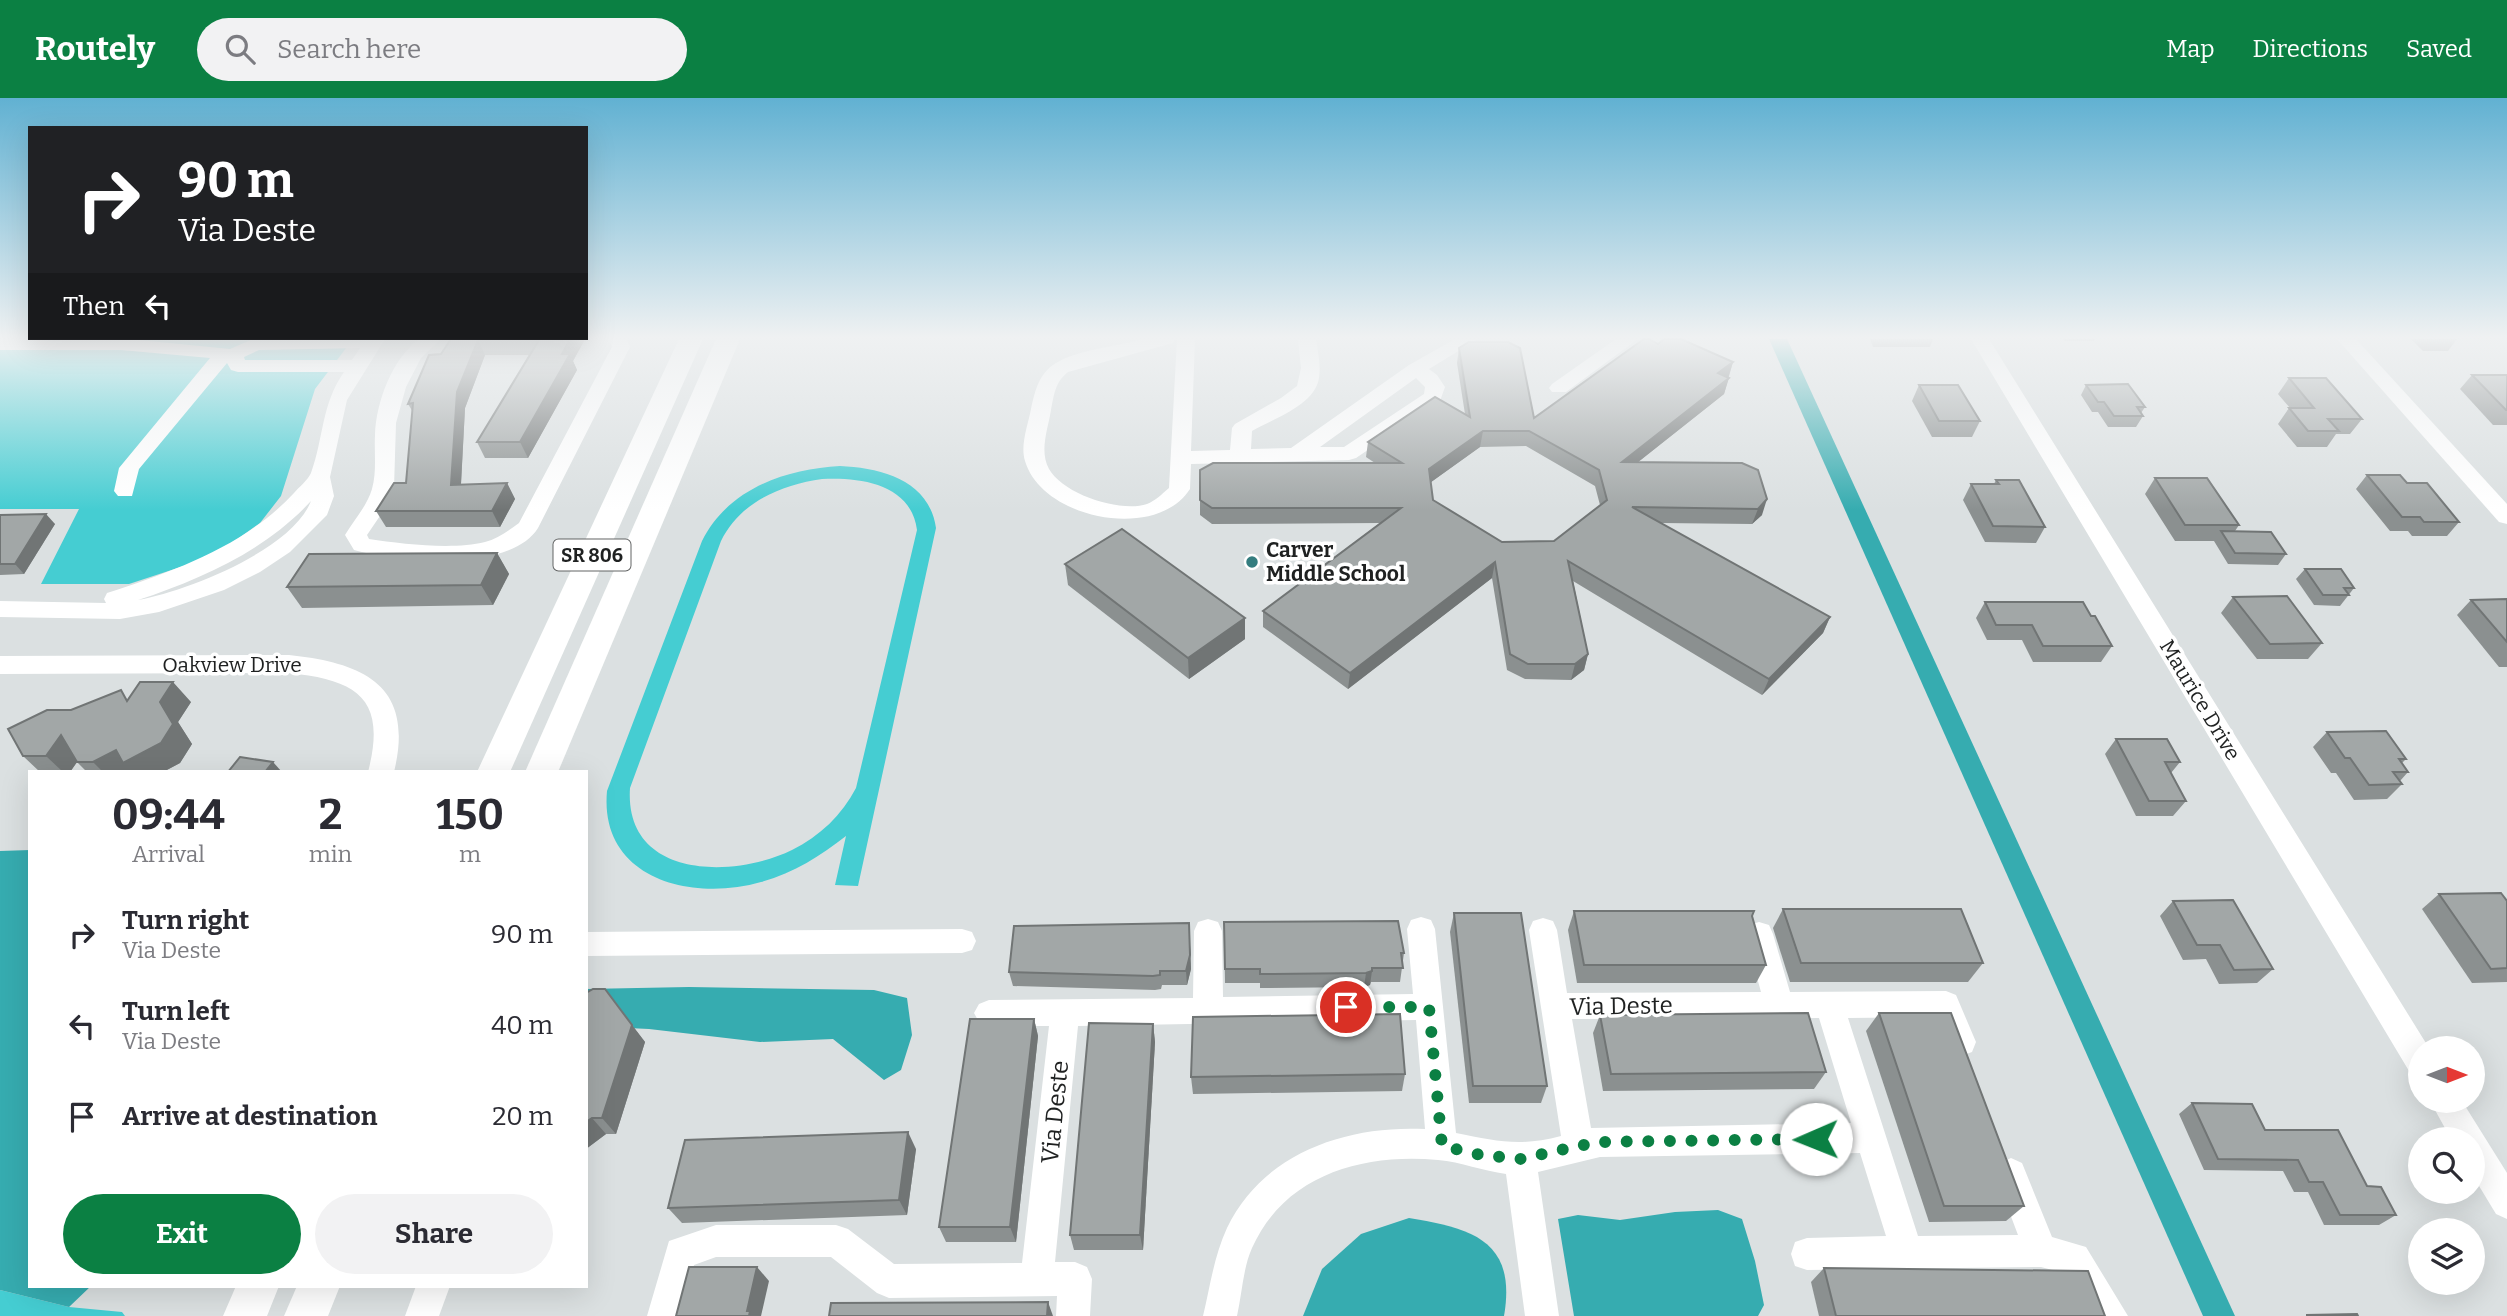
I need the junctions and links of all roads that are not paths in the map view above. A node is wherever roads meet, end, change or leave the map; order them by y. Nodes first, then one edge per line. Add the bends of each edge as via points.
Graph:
1 (192, 396) edge
2 (339, 396) edge
3 (394, 396) edge
4 (596, 396) edge
5 (665, 396) edge
6 (703, 396) edge
7 (1044, 396) edge
8 (1183, 396) edge
9 (1297, 396) edge
10 (1378, 396) edge
11 (1433, 396) edge
12 (2015, 396) edge
13 (2397, 396) edge
14 (1294, 456) junction
15 (1240, 457) junction
16 (1180, 458) junction
17 (125, 491) dead end
18 (2507, 517) edge
19 (0, 609) edge
20 (0, 665) edge
21 (381, 770) edge
22 (495, 770) edge
23 (542, 770) edge
24 (1421, 929) dead end
25 (1543, 930) dead end
26 (1208, 931) dead end
27 (1759, 934) edge
28 (962, 941) dead end
29 (588, 944) edge
30 (1779, 1004) junction
31 (1829, 1004) junction
32 (1555, 1006) junction
33 (1429, 1007) junction
34 (1208, 1009) junction
35 (989, 1013) dead end
36 (1065, 1013) junction
37 (2408, 1041) edge
38 (1971, 1069) edge
39 (1871, 1138) junction
40 (1442, 1146) junction
41 (1578, 1146) junction
42 (2001, 1147) edge
43 (1520, 1159) junction
44 (2485, 1167) edge
45 (2507, 1203) edge
46 (2041, 1251) junction
47 (1907, 1252) junction
48 (1807, 1254) dead end
49 (1037, 1279) junction
50 (257, 1288) edge
51 (317, 1288) edge
52 (432, 1288) edge
53 (245, 1316) edge
54 (306, 1316) edge
55 (422, 1316) edge
56 (664, 1316) edge
57 (1073, 1316) edge
58 (1220, 1316) edge
59 (1542, 1316) edge
60 (2111, 1316) edge

1 - 17 street via 129,468
2 - 19 street via 316,515 289,542 251,567 207,588 120,611
3 - 4 street via 386,423 384,485 378,503 356,535 362,545 380,551 486,550 512,540 527,528
5 - 22 main road, SR 806
6 - 23 main road, SR 806
7 - 16 street via 1035,460 1045,480 1066,496 1110,512 1144,512 1171,499 1178,489
8 - 16 street
9 - 15 street via 1242,428
10 - 14 street
11 - 14 street via 1349,453
12 - 37 street, Maurice Drive
13 - 18 street
14 - 15 street
15 - 16 street
20 - 21 street, Oakview Drive via 289,664 336,671 370,690 384,709 389,732
24 - 33 street
25 - 32 street
26 - 34 street
27 - 30 street
28 - 29 street
30 - 31 street, Via Deste
30 - 32 street, Via Deste
31 - 38 street, Via Deste via 1946,1004
31 - 39 street
32 - 41 street, Via Deste
33 - 34 street
33 - 40 street
34 - 36 street
35 - 36 street
36 - 49 street, Via Deste
39 - 41 street
39 - 47 street
40 - 43 street
40 - 58 street via 1377,1146 1329,1156 1295,1171 1261,1200 1238,1241
41 - 43 street
42 - 46 street
43 - 59 street
44 - 45 street
46 - 47 street
46 - 60 street via 2074,1259
47 - 48 street
49 - 56 street via 889,1282 836,1241 716,1241 681,1253
49 - 57 street via 1075,1279
50 - 53 main road
51 - 54 main road
52 - 55 street

